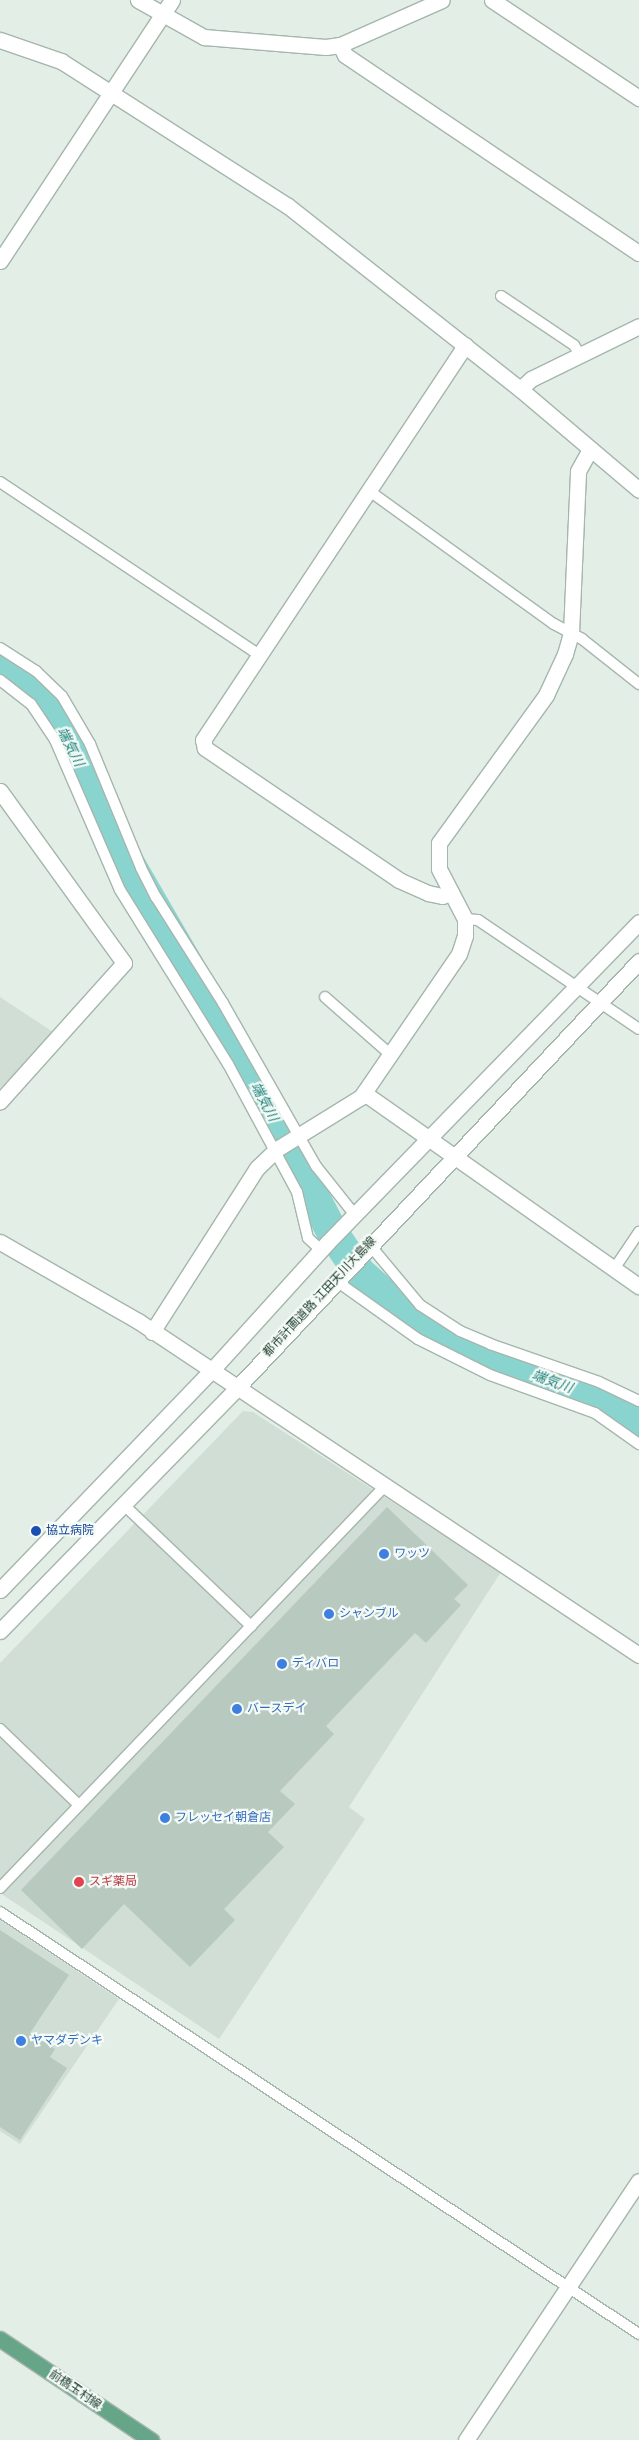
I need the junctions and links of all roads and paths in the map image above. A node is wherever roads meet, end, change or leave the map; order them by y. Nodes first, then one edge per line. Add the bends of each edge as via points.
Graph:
1 (138, 0) edge
2 (172, 0) edge
3 (442, 0) edge
4 (492, 0) edge
5 (162, 14) junction
6 (0, 40) edge
7 (340, 45) junction
8 (112, 91) junction
9 (639, 98) edge
10 (639, 253) edge
11 (0, 261) edge
12 (501, 296) dead end
13 (639, 326) edge
14 (465, 345) junction
15 (580, 355) junction
16 (520, 389) junction
17 (590, 449) junction
18 (0, 482) edge
19 (368, 490) junction
20 (639, 490) edge
21 (571, 633) junction
22 (0, 648) edge
23 (258, 654) junction
24 (0, 680) edge
25 (639, 684) edge
26 (0, 791) edge
27 (451, 893) junction
28 (465, 919) junction
29 (639, 922) edge
30 (639, 961) edge
31 (576, 987) junction
32 (325, 997) dead end
33 (599, 1002) junction
34 (639, 1029) edge
35 (391, 1055) junction
36 (364, 1093) junction
37 (0, 1101) edge
38 (298, 1135) junction
39 (428, 1140) junction
40 (276, 1150) junction
41 (452, 1157) junction
42 (353, 1217) junction
43 (639, 1232) edge
44 (0, 1242) edge
45 (368, 1245) junction
46 (324, 1246) junction
47 (614, 1269) junction
48 (335, 1280) junction
49 (639, 1286) edge
50 (152, 1332) junction
51 (211, 1371) junction
52 (236, 1389) junction
53 (639, 1401) edge
54 (639, 1444) edge
55 (384, 1487) junction
56 (123, 1504) junction
57 (0, 1590) edge
58 (251, 1626) junction
59 (0, 1631) edge
60 (639, 1655) edge
61 (0, 1729) edge
62 (79, 1805) junction
63 (0, 1888) edge
64 (0, 1912) edge
65 (639, 2182) edge
66 (567, 2286) junction
67 (639, 2334) edge
68 (0, 2339) edge
69 (151, 2440) edge
70 (466, 2440) edge

1 - 5 street
2 - 5 street
3 - 7 street
4 - 9 street
5 - 7 street via 204,37 278,44
5 - 8 street
6 - 8 street via 61,61
7 - 10 street via 345,55
8 - 11 street
8 - 14 street via 288,206
12 - 15 lane via 574,345
13 - 15 street
14 - 16 street
14 - 19 street
15 - 16 street via 531,379
16 - 17 street
17 - 20 street
17 - 21 street via 578,471
18 - 23 lane
19 - 21 lane
19 - 23 street
21 - 25 lane
21 - 27 street via 546,695 438,843 439,869
22 - 38 lane via 36,671 62,696 90,744 156,897
23 - 27 street via 202,740 205,748 399,880 428,893 442,896
24 - 40 lane via 22,695 42,718 120,890 228,1064
26 - 37 street via 124,963
27 - 28 street
28 - 31 lane via 478,920
28 - 35 street via 465,936 459,954
29 - 31 street
30 - 33 street, 都市計画道路 江田天川大島線
31 - 33 lane
31 - 39 street
32 - 35 lane
33 - 34 lane
33 - 41 street, 都市計画道路 江田天川大島線
35 - 36 street
36 - 38 street via 345,1109
36 - 39 street
38 - 40 street
38 - 42 lane
39 - 41 street
39 - 42 street
40 - 46 lane via 297,1192 308,1238
40 - 50 street via 242,1187
41 - 45 street, 都市計画道路 江田天川大島線
41 - 47 street
42 - 46 street
43 - 47 lane
44 - 50 street
45 - 48 street, 都市計画道路 江田天川大島線
45 - 53 lane via 420,1305 439,1318 490,1344 567,1370
46 - 51 street
47 - 49 street
48 - 52 street, 都市計画道路 江田天川大島線
48 - 54 lane via 418,1339 490,1375 595,1413
50 - 51 street
51 - 52 street
51 - 57 street
52 - 55 street
52 - 56 street, 都市計画道路 江田天川大島線
55 - 58 lane
55 - 60 street
56 - 58 lane
56 - 59 street, 都市計画道路 江田天川大島線
58 - 62 lane
61 - 62 lane
62 - 63 lane
64 - 66 lane
65 - 66 street
66 - 67 lane
66 - 70 street
68 - 69 main road, 前橋玉村線

